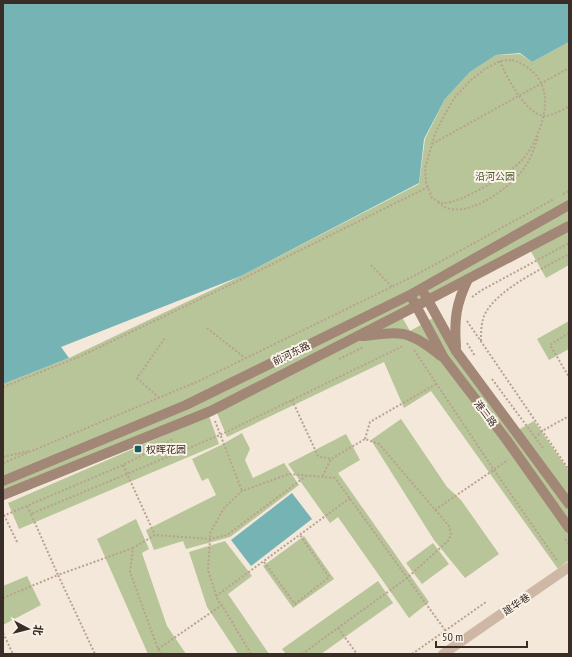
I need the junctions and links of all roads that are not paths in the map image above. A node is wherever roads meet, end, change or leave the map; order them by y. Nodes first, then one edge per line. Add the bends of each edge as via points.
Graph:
1 (569, 205) edge
2 (569, 226) edge
3 (468, 279) junction
4 (422, 288) junction
5 (410, 295) junction
6 (428, 300) junction
7 (416, 306) junction
8 (356, 337) junction
9 (456, 351) junction
10 (444, 358) junction
11 (3, 481) edge
12 (3, 495) edge
13 (569, 504) edge
14 (569, 528) edge
15 (567, 569) edge
16 (443, 654) edge

1 - 4 main road, 前河东路
2 - 3 main road, 前河东路
3 - 6 main road, 前河东路
3 - 9 main road via 457,308
4 - 5 main road, 前河东路
4 - 6 main road, 港二路
5 - 7 main road, 港二路
5 - 11 main road, 前河东路 via 184,406
6 - 7 main road, 前河东路
6 - 9 main road, 港二路
7 - 8 main road, 前河东路
7 - 10 main road, 港二路
8 - 10 main road via 390,333 411,336
8 - 12 main road, 前河东路 via 211,411
9 - 13 main road, 港二路
10 - 14 main road, 港二路
15 - 16 street, 建华巷

